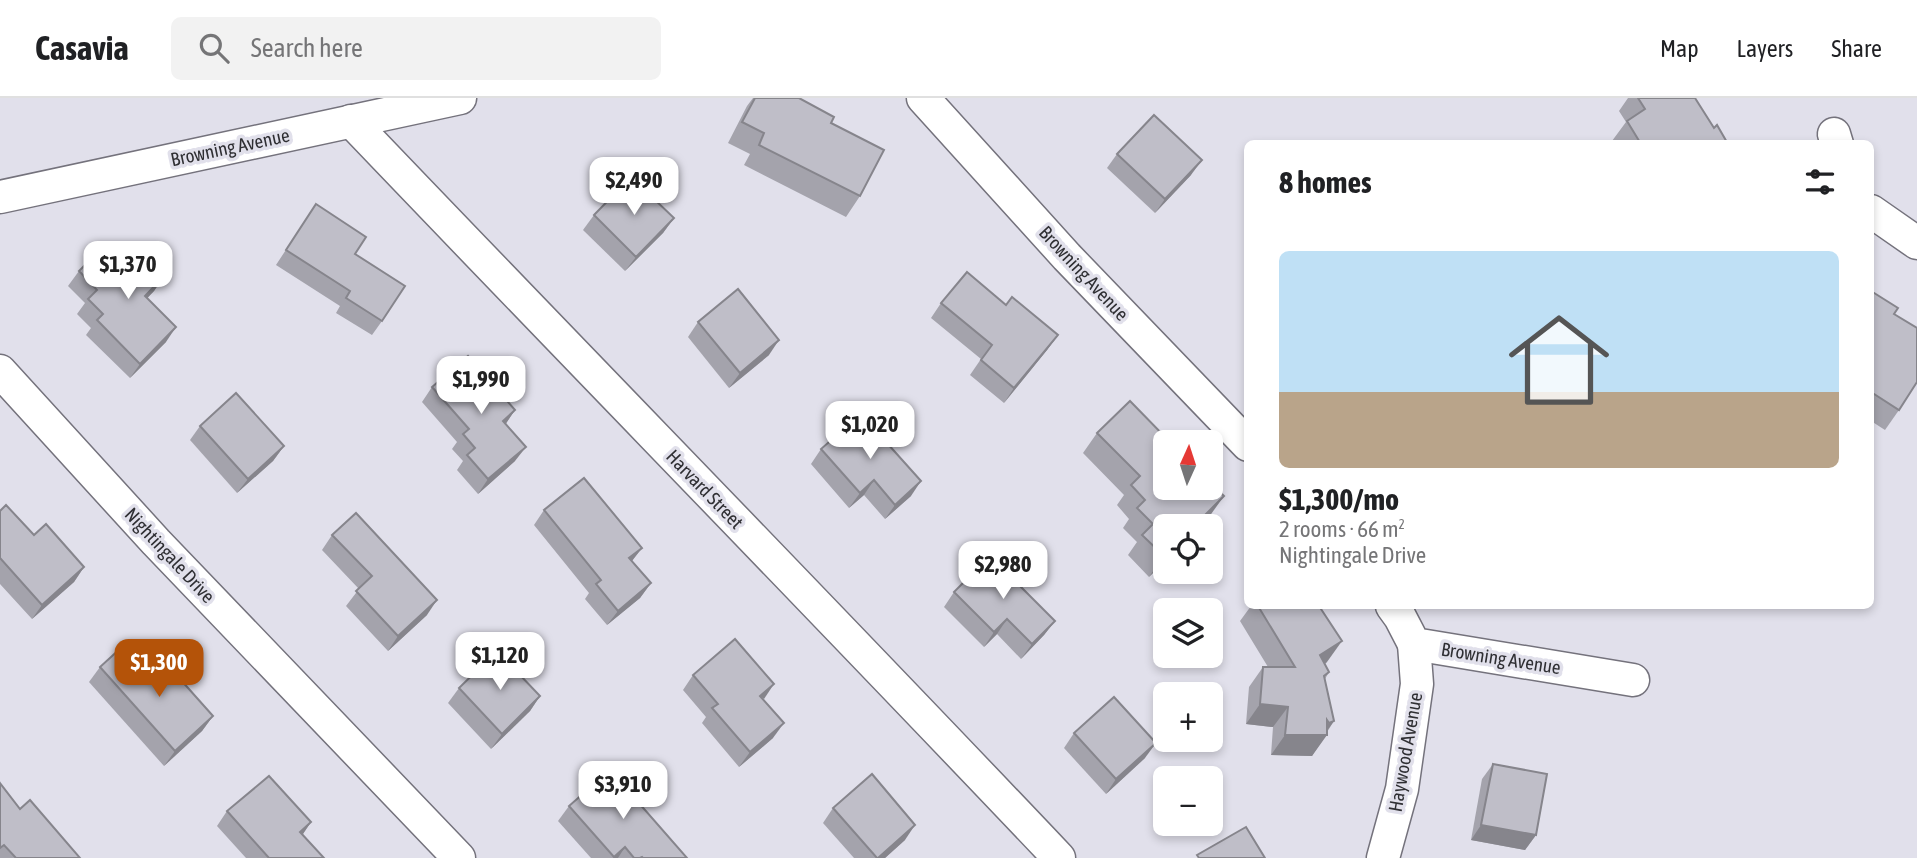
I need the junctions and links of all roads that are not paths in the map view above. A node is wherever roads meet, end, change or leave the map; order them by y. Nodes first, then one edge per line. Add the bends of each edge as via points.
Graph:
1 (460, 98) edge
2 (923, 98) edge
3 (351, 121) junction
4 (0, 197) edge
5 (1874, 213) edge
6 (1917, 243) edge
7 (0, 371) edge
8 (1244, 441) edge
9 (1394, 609) edge
10 (1414, 644) junction
11 (1633, 680) dead end
12 (459, 858) edge
13 (1059, 858) edge
14 (1383, 858) edge

1 - 3 street, Browning Avenue
2 - 8 street, Browning Avenue
3 - 4 street, Browning Avenue
3 - 13 street, Harvard Street
5 - 6 street
7 - 12 street, Nightingale Drive
9 - 10 street, Browning Avenue
10 - 11 street, Browning Avenue
10 - 14 street, Haywood Avenue via 1417,684 1402,789

